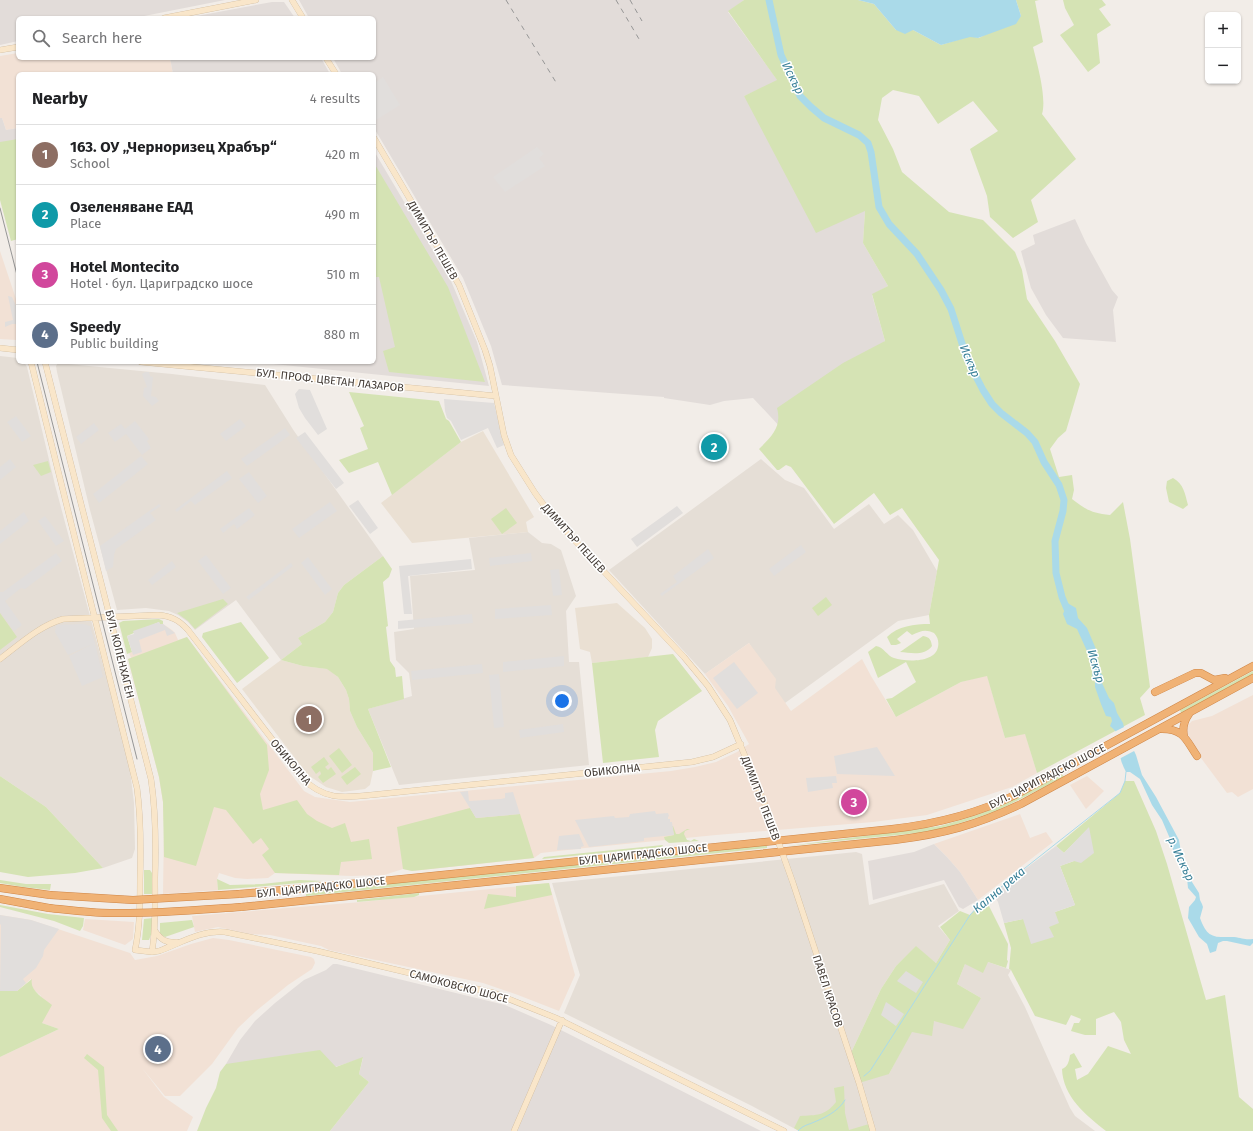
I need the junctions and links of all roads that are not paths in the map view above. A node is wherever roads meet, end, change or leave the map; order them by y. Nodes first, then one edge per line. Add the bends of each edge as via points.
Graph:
1 (256, 0) edge
2 (292, 0) edge
3 (174, 16) edge
4 (302, 16) edge
5 (16, 47) edge
6 (0, 50) edge
7 (327, 60) edge
8 (335, 72) edge
9 (376, 141) edge
10 (0, 348) edge
11 (16, 350) edge
12 (31, 364) edge
13 (46, 364) edge
14 (162, 364) edge
15 (496, 396) junction
16 (110, 616) junction
17 (95, 617) junction
18 (0, 659) edge
19 (1253, 666) edge
20 (1246, 670) junction
21 (1207, 677) junction
22 (1253, 678) edge
23 (1155, 692) dead end
24 (1188, 702) junction
25 (1190, 713) junction
26 (1160, 729) junction
27 (1184, 736) junction
28 (740, 744) junction
29 (1197, 756) dead end
30 (778, 840) junction
31 (782, 852) junction
32 (0, 888) edge
33 (0, 899) edge
34 (155, 931) junction
35 (181, 942) junction
36 (135, 950) joint
37 (152, 952) junction
38 (562, 1020) junction
39 (514, 1131) edge
40 (784, 1131) edge
41 (873, 1131) edge

1 - 3 main road
2 - 4 main road
5 - 6 main road
7 - 8 main road
9 - 15 main road, ДИМИТЪР ПЕШЕВ via 459,285 487,355
10 - 11 main road
12 - 17 main road, БУЛ. КОПЕНХАГЕН
13 - 16 main road, БУЛ. КОПЕНХАГЕН
14 - 15 main road, БУЛ. ПРОФ. ЦВЕТАН ЛАЗАРОВ
15 - 28 main road, ДИМИТЪР ПЕШЕВ via 511,456 534,493 552,516 701,677 722,707
16 - 17 main road, ОБИКОЛНА
16 - 28 main road, ОБИКОЛНА via 158,614 172,617 183,624 302,778 318,791 336,797 692,762 717,755
16 - 34 main road, БУЛ. КОПЕНХАГЕН via 154,795
17 - 18 main road, ОБИКОЛНА via 52,622
17 - 36 main road, БУЛ. КОПЕНХАГЕН via 134,772 139,805 140,919
19 - 20 highway, БУЛ. ЦАРИГРАДСКО ШОСЕ
20 - 21 highway via 1218,680
20 - 24 highway, БУЛ. ЦАРИГРАДСКО ШОСЕ
21 - 23 highway via 1201,672 1195,673
21 - 24 highway via 1205,687
22 - 25 highway, БУЛ. ЦАРИГРАДСКО ШОСЕ
24 - 30 highway, БУЛ. ЦАРИГРАДСКО ШОСЕ via 1008,799 981,810 948,820 905,828
25 - 26 highway, БУЛ. ЦАРИГРАДСКО ШОСЕ
25 - 27 highway via 1184,723
26 - 27 highway via 1174,729
26 - 31 highway, БУЛ. ЦАРИГРАДСКО ШОСЕ via 1021,804 964,828 913,838
27 - 29 highway
28 - 30 main road, ДИМИТЪР ПЕШЕВ
30 - 31 main road, ДИМИТЪР ПЕШЕВ
30 - 32 highway, БУЛ. ЦАРИГРАДСКО ШОСЕ, bridge via 239,894 132,900 50,895
31 - 33 highway, БУЛ. ЦАРИГРАДСКО ШОСЕ, bridge via 179,912 88,912
31 - 41 main road, ПАВЕЛ КРАСОВ
34 - 35 main road via 165,941
34 - 37 main road, БУЛ. КОПЕНХАГЕН
35 - 37 main road, САМОКОВСКО ШОСЕ
35 - 38 main road, САМОКОВСКО ШОСЕ via 214,931 250,936 494,993
36 - 37 main road, САМОКОВСКО ШОСЕ
38 - 39 main road
38 - 40 main road, САМОКОВСКО ШОСЕ

